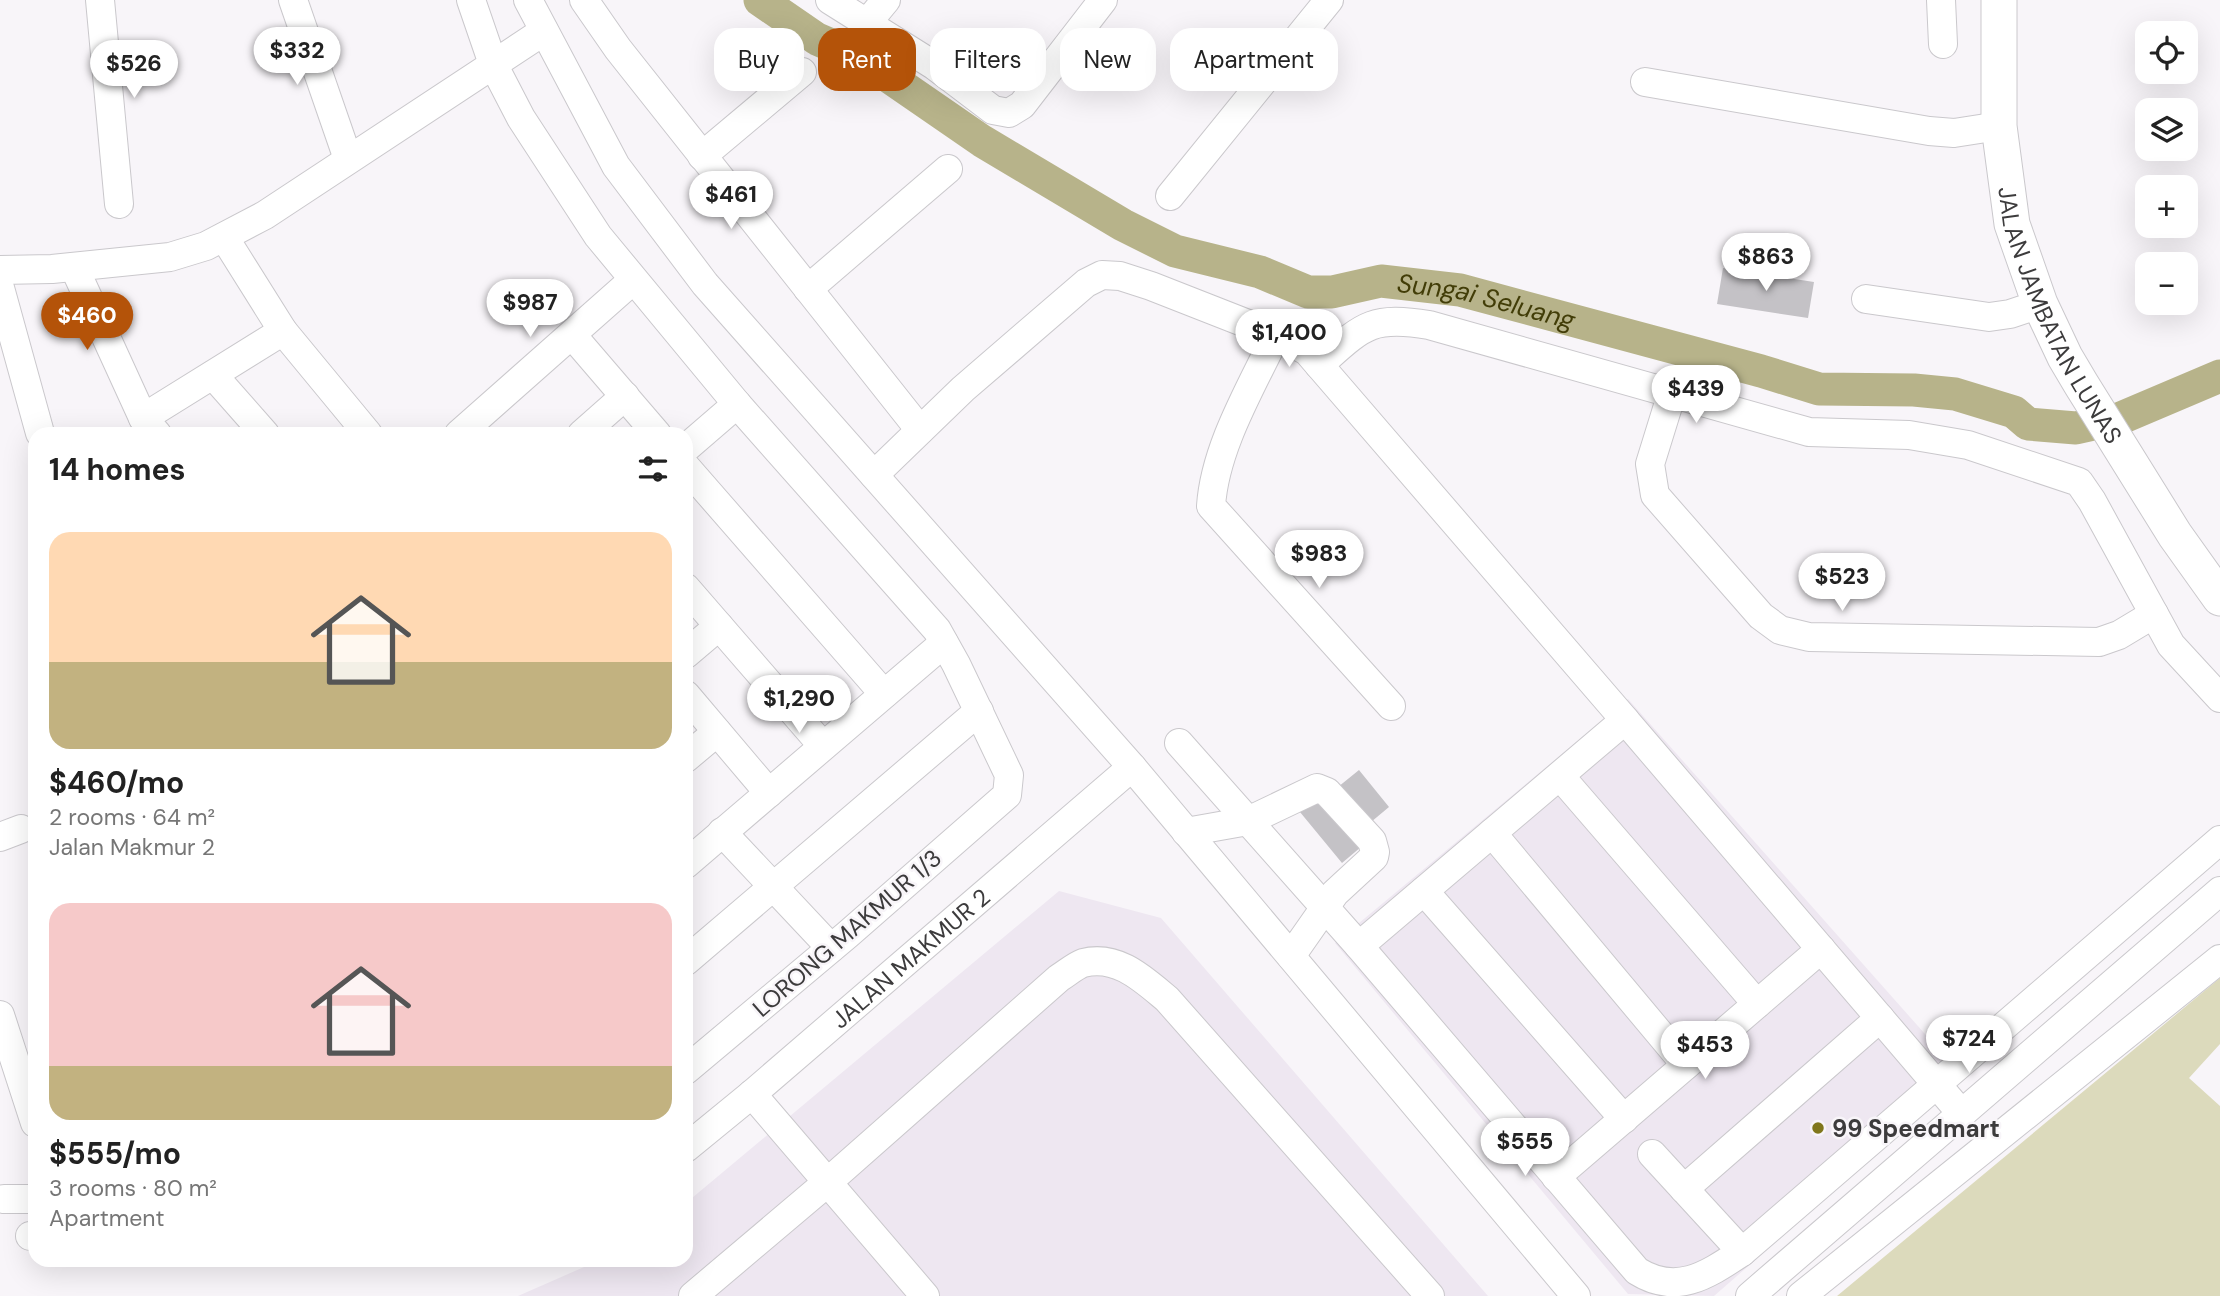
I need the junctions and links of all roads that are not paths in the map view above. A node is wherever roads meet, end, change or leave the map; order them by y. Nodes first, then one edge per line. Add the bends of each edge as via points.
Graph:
1 (100, 0) edge
2 (293, 0) edge
3 (471, 0) edge
4 (528, 0) edge
5 (584, 0) edge
6 (830, 0) edge
7 (886, 0) edge
8 (1103, 0) edge
9 (1329, 0) edge
10 (1941, 0) edge
11 (2000, 0) edge
12 (867, 23) junction
13 (544, 31) junction
14 (1943, 44) dead end
15 (493, 64) junction
16 (1645, 82) dead end
17 (779, 91) edge
18 (1999, 126) junction
19 (702, 156) junction
20 (348, 159) junction
21 (948, 169) dead end
22 (1170, 196) dead end
23 (119, 204) dead end
24 (224, 237) junction
25 (74, 267) junction
26 (0, 270) edge
27 (633, 280) junction
28 (0, 288) edge
29 (808, 289) junction
30 (1866, 299) dead end
31 (2040, 304) junction
32 (284, 331) junction
33 (572, 335) junction
34 (1276, 335) junction
35 (1319, 365) junction
36 (214, 375) junction
37 (1672, 393) junction
38 (625, 396) junction
39 (737, 404) junction
40 (150, 426) edge
41 (38, 427) edge
42 (259, 427) edge
43 (362, 427) edge
44 (467, 427) edge
45 (590, 427) edge
46 (651, 427) edge
47 (920, 430) junction
48 (693, 442) edge
49 (693, 475) edge
50 (874, 475) junction
51 (2219, 595) edge
52 (693, 596) edge
53 (2154, 614) junction
54 (719, 626) junction
55 (944, 643) junction
56 (693, 648) edge
57 (884, 694) junction
58 (2220, 698) edge
59 (693, 703) edge
60 (1391, 706) dead end
61 (979, 711) junction
62 (1625, 720) junction
63 (717, 732) junction
64 (1179, 743) dead end
65 (823, 746) junction
66 (693, 752) edge
67 (1132, 767) junction
68 (1560, 776) junction
69 (769, 793) junction
70 (1248, 821) junction
71 (723, 832) junction
72 (1186, 832) junction
73 (1492, 833) junction
74 (2220, 840) edge
75 (693, 858) edge
76 (773, 888) junction
77 (1424, 891) junction
78 (2220, 891) edge
79 (1326, 909) junction
80 (1359, 946) junction
81 (831, 948) junction
82 (1821, 948) junction
83 (693, 955) edge
84 (1291, 956) junction
85 (2220, 959) edge
86 (1757, 1004) junction
87 (0, 1016) edge
88 (1880, 1018) junction
89 (693, 1064) edge
90 (1686, 1065) junction
91 (1936, 1083) junction
92 (752, 1094) junction
93 (28, 1102) edge
94 (1962, 1114) junction
95 (1623, 1119) junction
96 (693, 1142) edge
97 (1652, 1154) dead end
98 (1556, 1177) junction
99 (829, 1181) junction
100 (1684, 1189) junction
101 (4, 1199) dead end
102 (28, 1199) edge
103 (1742, 1252) junction
104 (693, 1296) edge
105 (926, 1296) edge
106 (1430, 1296) edge
107 (1576, 1296) edge
108 (1750, 1296) edge
109 (1801, 1296) edge

1 - 23 street
2 - 20 street
3 - 15 street
4 - 13 street
5 - 19 street
6 - 12 street
7 - 12 street
8 - 12 street via 1009,113 993,110
9 - 22 street
10 - 14 street
11 - 18 main road, JALAN JAMBATAN LUNAS
13 - 15 street
13 - 50 street via 616,166 705,284
15 - 20 street
15 - 27 street via 521,118 598,236
16 - 18 street via 1928,131
17 - 19 street
18 - 31 main road, JALAN JAMBATAN LUNAS via 2012,223
19 - 29 street
20 - 24 street
21 - 29 street
24 - 25 street via 170,257
24 - 32 street
25 - 26 street
25 - 40 street
27 - 33 street
27 - 39 street
28 - 41 street
29 - 47 street
30 - 31 street via 1989,317
31 - 51 main road, JALAN JAMBATAN LUNAS via 2081,384 2175,535
32 - 36 street
32 - 43 street
33 - 38 street
33 - 44 street
34 - 35 street via 1307,351
34 - 47 street via 1151,286 1102,275 1055,309
34 - 60 street via 1220,457 1211,506
35 - 37 street via 1352,336 1376,323 1402,320
35 - 62 street
36 - 40 street
36 - 42 street
37 - 53 street via 1809,432 1909,435 1968,445 2079,482
37 - 53 street via 1650,464 1655,495 1761,616 1780,630 1809,637 2099,642
38 - 45 street
38 - 46 street
39 - 48 street
39 - 55 street
47 - 50 street
49 - 57 street
50 - 67 street
52 - 54 street
53 - 58 street via 2171,645
54 - 56 street
54 - 65 street
55 - 57 street
55 - 61 street
57 - 65 street
59 - 63 street
61 - 76 street
61 - 81 street, LORONG MAKMUR 1/3 via 1009,775 1007,795
62 - 68 street
62 - 82 street
63 - 66 street
63 - 69 street
64 - 70 street
65 - 69 street
67 - 72 street
67 - 92 street, JALAN MAKMUR 2
68 - 73 street
68 - 86 street
69 - 71 street
70 - 72 street
70 - 79 street
70 - 79 street via 1317,788 1327,792 1372,841 1374,857 1335,893
71 - 75 street
71 - 76 street
72 - 84 street
73 - 77 street
73 - 90 street
74 - 91 street
76 - 81 street
76 - 83 street
77 - 80 street
77 - 95 street
78 - 94 street
79 - 80 street
79 - 84 street
80 - 98 street
81 - 89 street, LORONG MAKMUR 1/3
82 - 86 street
82 - 88 street
84 - 107 street
85 - 109 street
86 - 90 street
87 - 93 street
88 - 91 street
88 - 100 street
90 - 95 street
91 - 94 street
91 - 103 street
92 - 96 street, JALAN MAKMUR 2
92 - 99 street
94 - 108 street
95 - 98 street
97 - 100 street
98 - 103 street via 1637,1272 1653,1281 1681,1283 1709,1274
99 - 104 street
99 - 105 street
99 - 106 street via 1059,978 1081,964 1100,960 1138,975 1167,999
100 - 103 street
101 - 102 street

